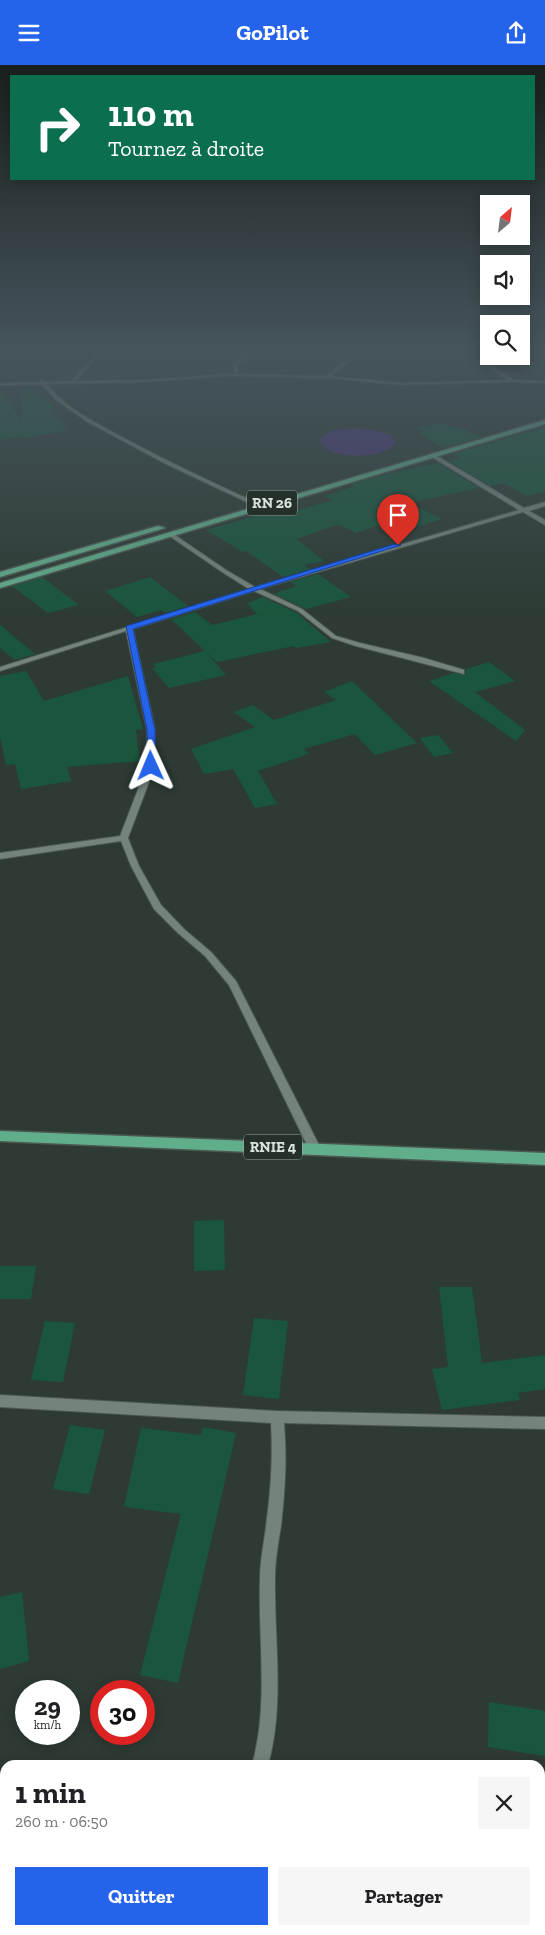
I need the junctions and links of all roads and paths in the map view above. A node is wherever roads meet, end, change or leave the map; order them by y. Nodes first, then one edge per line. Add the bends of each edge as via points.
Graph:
1 (126, 440) edge
2 (458, 440) edge
3 (482, 440) edge
4 (432, 455) junction
5 (384, 462) dead end
6 (259, 499) dead end
7 (251, 502) junction
8 (545, 504) edge
9 (232, 507) dead end
10 (523, 510) junction
11 (545, 523) edge
12 (166, 526) dead end
13 (170, 534) junction
14 (0, 575) edge
15 (0, 586) edge
16 (254, 589) junction
17 (129, 628) junction
18 (0, 669) edge
19 (461, 673) dead end
20 (124, 838) junction
21 (0, 856) edge
22 (0, 1136) edge
23 (315, 1149) junction
24 (545, 1159) edge
25 (0, 1401) edge
26 (277, 1417) junction
27 (545, 1423) edge
28 (261, 1760) edge

1 - 7 street via 172,466
2 - 5 main road
3 - 4 main road, RN 26
4 - 10 street
4 - 13 main road, RN 26
6 - 7 main road, RN 26
7 - 9 main road, RN 26
8 - 10 street
10 - 11 street
10 - 16 street
12 - 14 main road
13 - 15 main road, RN 26
13 - 16 street
16 - 17 street
16 - 19 street via 300,610 334,637
17 - 18 street
17 - 20 street via 151,730 151,766
20 - 21 street
20 - 23 street via 134,865 157,907 208,953 233,983
22 - 23 main road, RNIE 4
23 - 24 main road, RNIE 4
25 - 26 street
26 - 27 street
26 - 28 street via 278,1496 267,1577 270,1689

